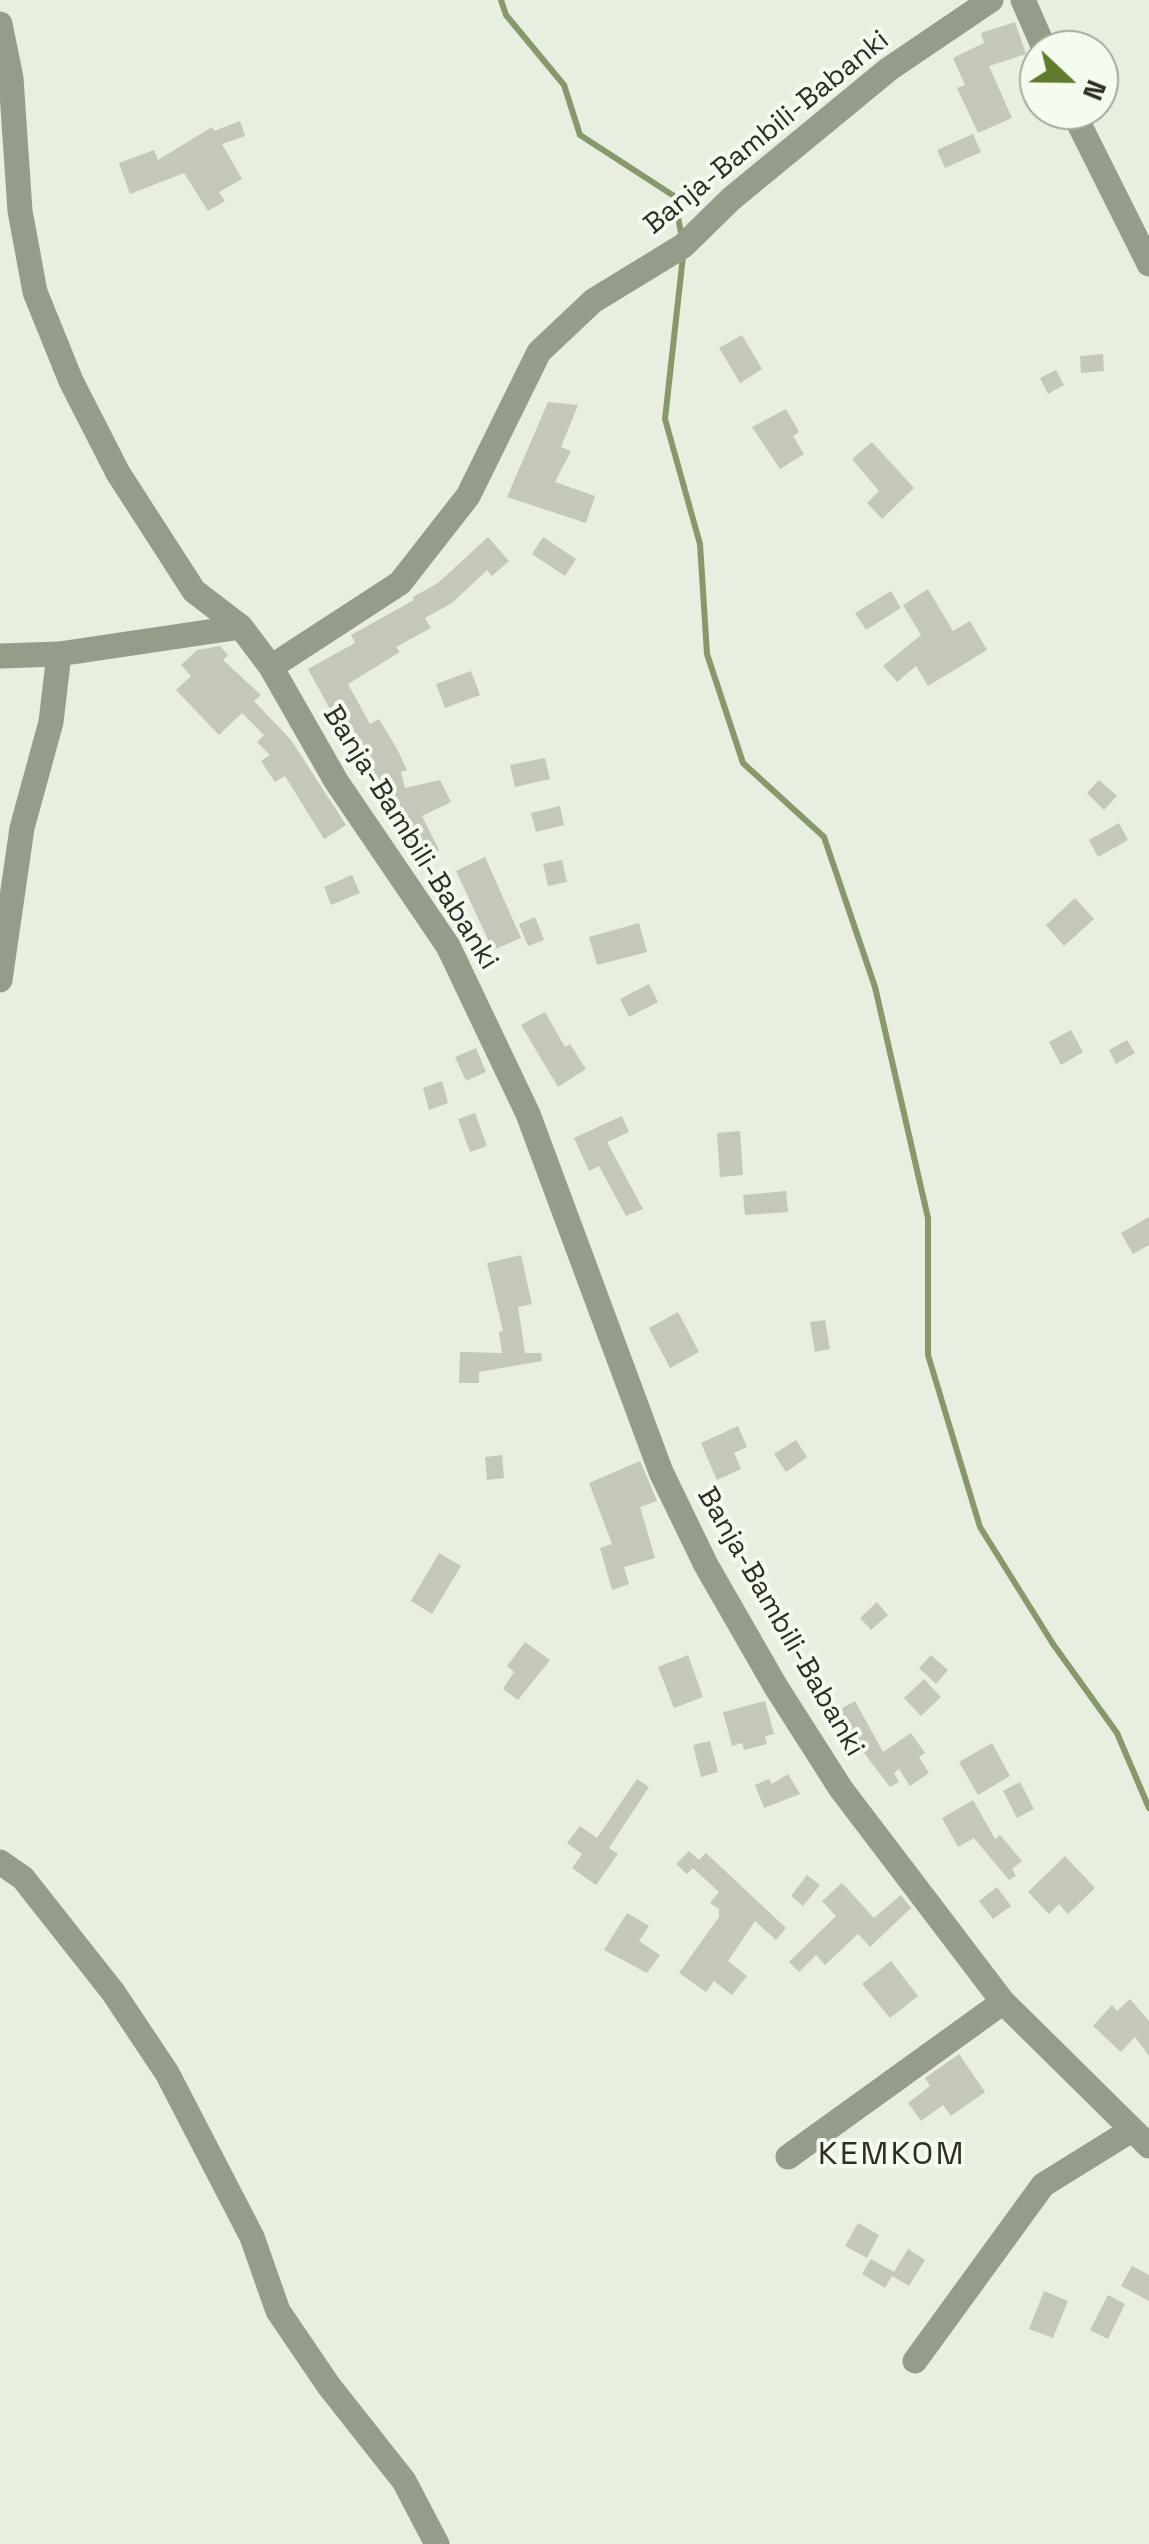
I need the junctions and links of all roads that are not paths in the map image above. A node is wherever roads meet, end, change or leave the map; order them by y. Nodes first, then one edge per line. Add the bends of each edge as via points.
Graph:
1 (991, 0) edge
2 (1023, 0) edge
3 (0, 24) edge
4 (1036, 30) edge
5 (1082, 130) edge
6 (0, 224) edge
7 (1149, 264) edge
8 (36, 292) junction
9 (241, 627) junction
10 (59, 654) junction
11 (0, 656) edge
12 (271, 667) junction
13 (0, 980) edge
14 (0, 1862) edge
15 (1002, 2002) junction
16 (1140, 2138) edge
17 (788, 2157) dead end
18 (915, 2361) dead end
19 (437, 2544) edge

1 - 12 street, Banja-Bambili-Babanki via 889,69 684,246 593,302 539,352 468,496 400,583
2 - 4 street
3 - 8 street via 11,78 20,211
5 - 7 street
6 - 8 street via 22,242
8 - 9 street via 118,473 194,592
9 - 10 street
9 - 12 street
10 - 11 street
10 - 13 street via 52,722 22,828
12 - 15 street, Banja-Bambili-Babanki via 336,780 448,946 528,1114 662,1472 706,1565 841,1789
14 - 19 street via 23,1878 166,2072 252,2237 278,2311 404,2481
15 - 16 street, Banja-Bambili-Babanki
15 - 17 street
16 - 18 street via 1043,2186

